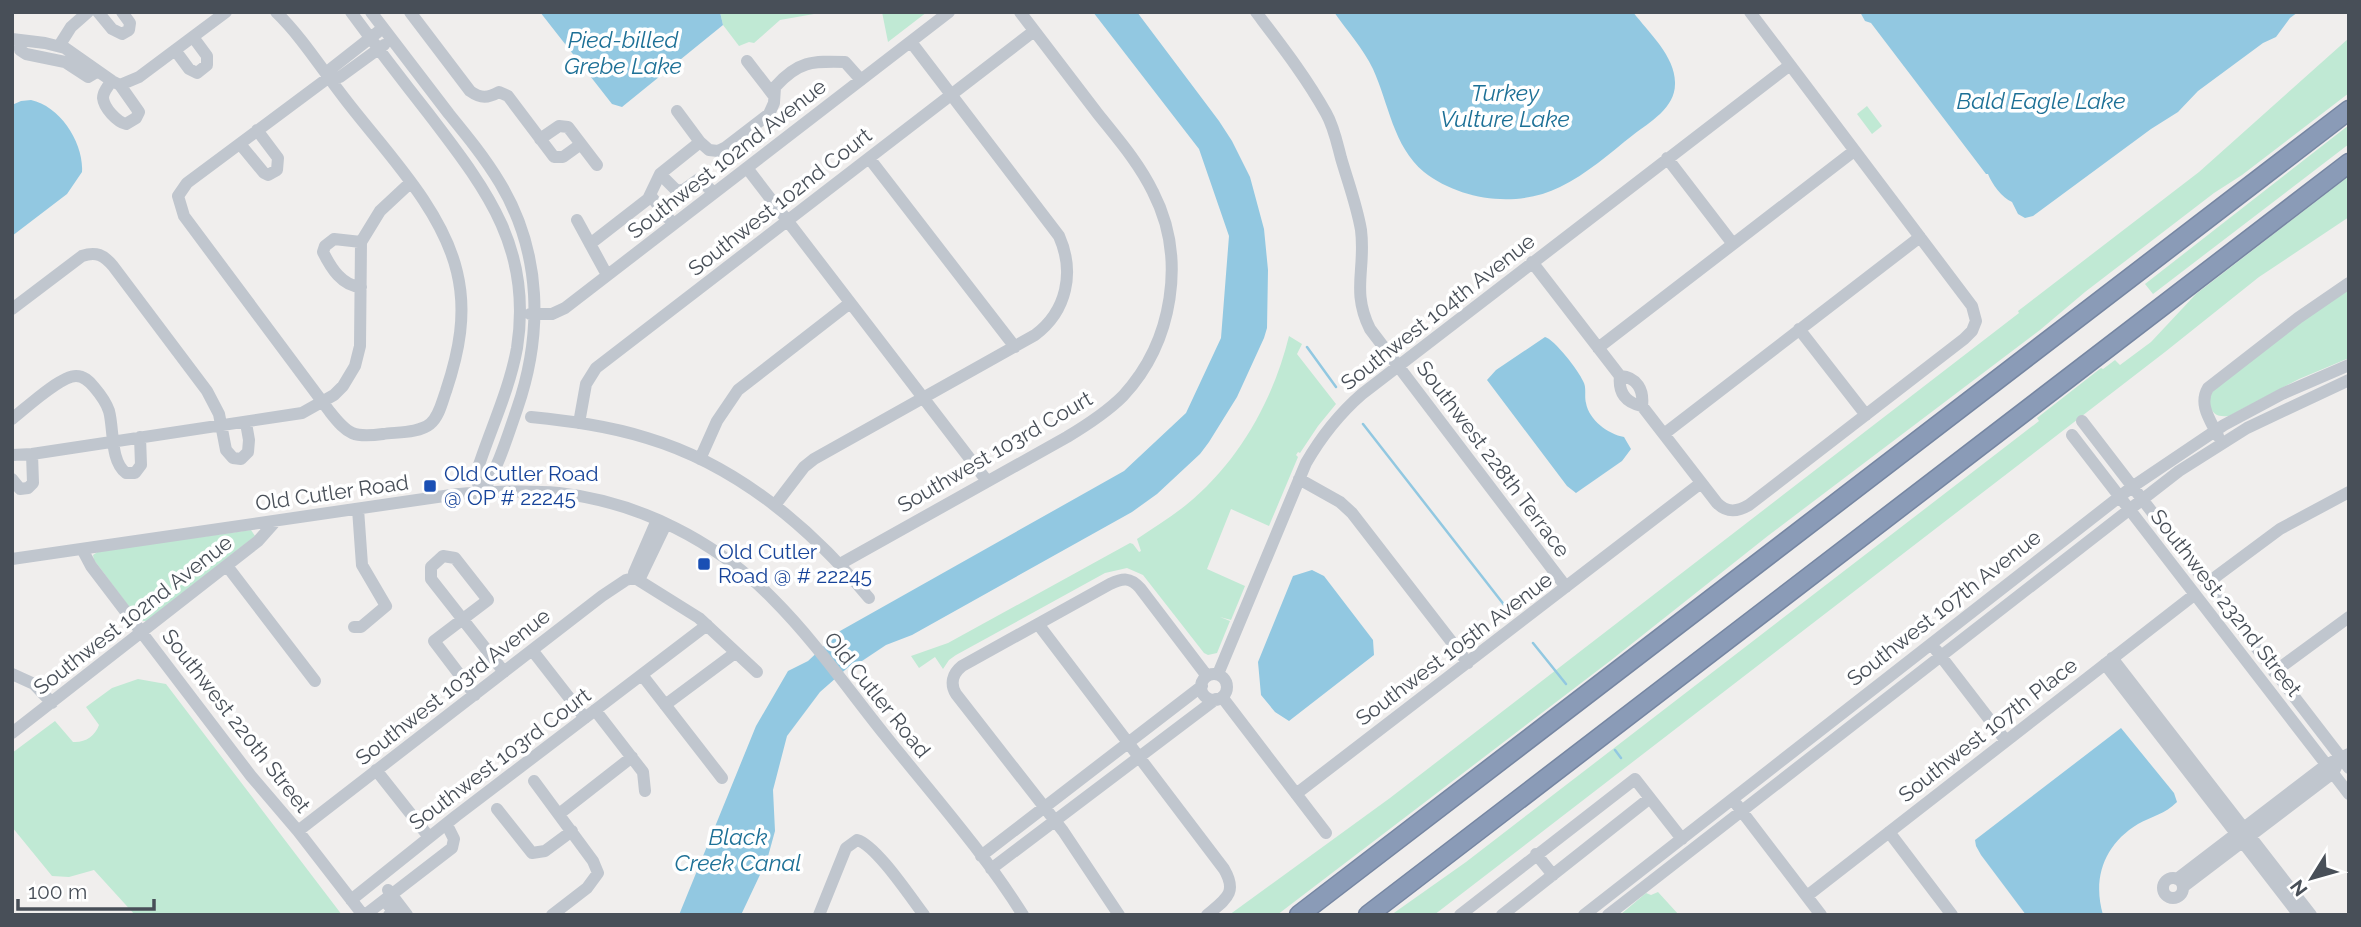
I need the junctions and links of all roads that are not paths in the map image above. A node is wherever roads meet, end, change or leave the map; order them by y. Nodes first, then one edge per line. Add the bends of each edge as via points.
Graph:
1 (88, 12) edge
2 (98, 12) edge
3 (122, 12) edge
4 (226, 12) edge
5 (276, 12) edge
6 (351, 12) edge
7 (371, 12) edge
8 (410, 12) edge
9 (949, 12) edge
10 (1020, 12) edge
11 (1256, 12) edge
12 (1750, 12) edge
13 (383, 28) junction
14 (1034, 31) junction
15 (193, 37) junction
16 (16, 39) edge
17 (391, 39) junction
18 (911, 42) junction
19 (375, 44) junction
20 (59, 46) junction
21 (176, 50) junction
22 (747, 61) dead end
23 (1790, 65) junction
24 (98, 71) junction
25 (328, 78) junction
26 (861, 80) junction
27 (952, 94) junction
28 (774, 96) junction
29 (2349, 110) edge
30 (677, 111) dead end
31 (257, 130) junction
32 (540, 139) junction
33 (700, 142) junction
34 (240, 144) junction
35 (581, 144) junction
36 (1854, 151) junction
37 (869, 158) junction
38 (1667, 158) junction
39 (2349, 163) edge
40 (597, 165) dead end
41 (747, 168) junction
42 (660, 174) junction
43 (410, 183) junction
44 (672, 187) junction
45 (714, 193) junction
46 (654, 200) junction
47 (577, 220) dead end
48 (787, 221) junction
49 (673, 224) junction
50 (1920, 237) junction
51 (361, 242) junction
52 (590, 244) junction
53 (1733, 244) junction
54 (1532, 262) junction
55 (607, 275) junction
56 (2349, 283) edge
57 (361, 287) junction
58 (850, 303) junction
59 (12, 309) edge
60 (519, 313) junction
61 (536, 314) junction
62 (1799, 329) junction
63 (1015, 347) junction
64 (1598, 348) junction
65 (2349, 365) edge
66 (1398, 367) junction
67 (1620, 376) junction
68 (2349, 380) edge
69 (923, 398) junction
70 (324, 402) junction
71 (1642, 406) junction
72 (1866, 415) junction
73 (531, 417) dead end
74 (12, 419) edge
75 (2082, 421) dead end
76 (246, 423) junction
77 (579, 423) junction
78 (222, 426) junction
79 (2215, 430) junction
80 (1664, 434) junction
81 (2072, 435) dead end
82 (140, 437) junction
83 (114, 441) junction
84 (2221, 443) junction
85 (32, 454) junction
86 (12, 455) edge
87 (700, 460) junction
88 (12, 479) edge
89 (1299, 479) junction
90 (987, 481) junction
91 (1701, 483) junction
92 (2132, 487) junction
93 (2349, 492) edge
94 (482, 493) junction
95 (2119, 496) junction
96 (2142, 500) junction
97 (775, 505) junction
98 (358, 509) junction
99 (2130, 510) junction
100 (662, 522) junction
101 (274, 523) junction
102 (82, 549) junction
103 (12, 559) edge
104 (840, 564) junction
105 (227, 566) junction
106 (635, 578) junction
107 (2206, 584) junction
108 (1566, 587) junction
109 (2194, 595) junction
110 (869, 598) dead end
111 (2349, 617) edge
112 (462, 619) junction
113 (1038, 624) junction
114 (707, 625) junction
115 (354, 627) dead end
116 (143, 633) junction
117 (1931, 643) junction
118 (532, 650) junction
119 (735, 653) junction
120 (1941, 656) junction
121 (2108, 661) junction
122 (1468, 663) junction
123 (757, 672) dead end
124 (2274, 672) junction
125 (504, 673) junction
126 (12, 674) edge
127 (642, 675) junction
128 (1209, 679) junction
129 (315, 681) dead end
130 (475, 695) junction
131 (1219, 698) junction
132 (52, 703) junction
133 (665, 705) junction
134 (596, 710) junction
135 (584, 719) junction
136 (12, 733) edge
137 (2006, 741) junction
138 (1127, 743) junction
139 (632, 757) junction
140 (1138, 757) junction
141 (2346, 760) edge
142 (2329, 769) junction
143 (376, 770) junction
144 (722, 778) dead end
145 (534, 781) dead end
146 (645, 791) dead end
147 (2348, 793) edge
148 (1296, 794) junction
149 (1650, 798) junction
150 (1732, 799) junction
151 (1044, 807) junction
152 (497, 809) dead end
153 (1741, 811) junction
154 (559, 814) junction
155 (1055, 820) junction
156 (449, 829) dead end
157 (298, 831) junction
158 (572, 831) junction
159 (1889, 832) junction
160 (1326, 833) dead end
161 (2243, 835) junction
162 (429, 837) junction
163 (1682, 839) junction
164 (1536, 854) junction
165 (981, 856) junction
166 (991, 869) junction
167 (1553, 875) junction
168 (2180, 883) dead end
169 (388, 894) junction
170 (1807, 896) junction
171 (359, 910) edge
172 (390, 915) edge
173 (407, 915) edge
174 (552, 915) edge
175 (819, 915) edge
176 (924, 915) edge
177 (1023, 915) edge
178 (1119, 915) edge
179 (1207, 915) edge
180 (1299, 915) edge
181 (1368, 915) edge
182 (1460, 915) edge
183 (1502, 915) edge
184 (1584, 915) edge
185 (1608, 915) edge
186 (1821, 915) edge
187 (1952, 915) edge
188 (2299, 915) edge
189 (2311, 915) edge

1 - 20 street
2 - 3 street via 122,34 131,23
4 - 15 street
5 - 25 street
6 - 19 street
7 - 13 street
8 - 32 street via 470,91 477,96 499,92 508,96
9 - 18 street, Southwest 102nd Avenue
10 - 14 street, Southwest 103rd Court
11 - 66 street, Southwest 228th Terrace via 1291,57 1334,130 1360,227 1360,302 1370,329
12 - 23 street
13 - 17 street
13 - 19 street
14 - 27 street, Southwest 102nd Court
14 - 90 street, Southwest 103rd Court via 1153,191 1167,233 1171,279 1164,323 1147,363 1122,396 1096,419
15 - 21 street
15 - 21 street via 208,60 197,73
16 - 20 street
16 - 24 street via 26,54 57,59 88,77
17 - 19 street
17 - 61 street via 508,197 528,252
18 - 26 street, Southwest 102nd Avenue
18 - 27 street
19 - 25 street via 340,77
19 - 60 street via 489,197 511,252
20 - 24 street
21 - 24 street via 134,81 116,83
22 - 28 street
23 - 36 street
23 - 38 street, Southwest 104th Avenue
25 - 31 street
25 - 43 street
26 - 28 street via 850,65 841,62 803,64 777,84
26 - 41 street, Southwest 102nd Avenue
27 - 37 street, Southwest 102nd Court
27 - 63 street via 1047,218 1067,257 1061,304 1043,328
28 - 33 street via 769,114 726,147 713,151
29 - 180 highway
30 - 33 street
31 - 34 street
31 - 34 street via 278,158 276,170 268,175 261,171
32 - 35 street via 559,126 568,127
32 - 35 street via 554,157 563,157
33 - 42 street
34 - 70 street via 179,192 182,213
35 - 40 street
36 - 50 street
36 - 53 street
37 - 48 street, Southwest 102nd Court
37 - 63 street
38 - 53 street
38 - 54 street, Southwest 104th Avenue
39 - 181 highway
41 - 45 street, Southwest 102nd Avenue
41 - 48 street
42 - 44 street
42 - 46 street
43 - 51 street via 380,211
43 - 70 street via 450,249 461,292 461,329 454,365 437,415 426,427 356,436 341,426
44 - 45 street via 682,190 699,179
44 - 46 street
45 - 49 street, Southwest 102nd Avenue
46 - 49 street
46 - 52 street
47 - 52 street
48 - 58 street
48 - 77 street, Southwest 102nd Court via 596,368 586,384
49 - 55 street, Southwest 102nd Avenue
50 - 62 street
50 - 72 street via 1972,306 1976,321 1967,337
51 - 57 street
51 - 57 street via 334,239 323,252 340,278
52 - 55 street
53 - 64 street
54 - 64 street
54 - 66 street, Southwest 104th Avenue
55 - 61 street, Southwest 102nd Avenue via 558,312
56 - 79 street via 2207,388 2203,403
57 - 70 street via 358,356 342,386
58 - 69 street
58 - 87 street via 738,390 717,421
59 - 78 street via 82,256 104,257 207,391
60 - 61 street, Southwest 102nd Avenue
60 - 94 street via 511,375 476,474
61 - 94 street via 526,383 493,476
62 - 72 street
62 - 80 street
63 - 69 street
64 - 67 street
65 - 79 street, Southwest 107th Avenue
66 - 89 street, Southwest 104th Avenue via 1344,411 1316,445
66 - 108 street, Southwest 228th Terrace
67 - 71 street via 1624,397
67 - 71 street via 1640,387
68 - 84 street, Southwest 107th Avenue
69 - 90 street
69 - 97 street via 810,461
70 - 76 street via 302,413
71 - 80 street
72 - 91 street via 1749,505 1733,511 1720,506
73 - 77 street
74 - 83 street via 60,382 75,376 87,380 103,400
75 - 92 street, Southwest 232nd Street
76 - 78 street
76 - 78 street via 248,452 238,460 226,450
77 - 87 street via 647,438
78 - 82 street
79 - 84 street
79 - 92 street, Southwest 107th Avenue
80 - 91 street
81 - 95 street, Southwest 232nd Street
82 - 83 street
82 - 83 street via 141,466 129,474 121,468
83 - 85 street
84 - 96 street, Southwest 107th Avenue
85 - 86 street
85 - 88 street via 33,483 20,489
87 - 97 street
89 - 122 street via 1352,513
89 - 128 street, Southwest 104th Avenue
90 - 104 street, Southwest 103rd Court
91 - 108 street, Southwest 105th Avenue
92 - 95 street, Southwest 107th Avenue
92 - 96 street, Southwest 232nd Street
93 - 107 street via 2280,529
94 - 98 street, Old Cutler Road
94 - 100 street, Old Cutler Road via 580,496
95 - 99 street, Southwest 232nd Street
95 - 117 street, Southwest 107th Avenue
96 - 99 street, Southwest 107th Avenue
96 - 107 street, Southwest 232nd Street
97 - 104 street
98 - 101 street, Old Cutler Road
98 - 115 street via 362,565 386,606 361,627
99 - 109 street, Southwest 232nd Street
99 - 120 street, Southwest 107th Avenue
100 - 106 street, Southwest 103rd Avenue via 641,576
100 - 165 street, Old Cutler Road via 706,545 774,600
101 - 102 street, Old Cutler Road
101 - 105 street, Southwest 102nd Avenue via 265,536
102 - 103 street, Old Cutler Road
102 - 116 street, Southwest 220th Street
104 - 110 street
105 - 116 street, Southwest 102nd Avenue
105 - 129 street
106 - 114 street
106 - 118 street, Southwest 103rd Avenue via 609,591
107 - 124 street, Southwest 232nd Street
108 - 122 street, Southwest 105th Avenue
109 - 121 street, Southwest 107th Place
109 - 142 street, Southwest 232nd Street
111 - 124 street
112 - 112 street via 429,575 443,556 455,558 488,600
112 - 125 street
112 - 130 street via 434,641
113 - 128 street via 1110,583 1133,581
113 - 138 street
113 - 151 street via 962,666 953,685
114 - 119 street
114 - 127 street, Southwest 103rd Court
116 - 132 street, Southwest 102nd Avenue
116 - 157 street, Southwest 220th Street
117 - 120 street
117 - 150 street, Southwest 107th Avenue
118 - 125 street, Southwest 103rd Avenue
118 - 135 street
119 - 123 street
119 - 133 street
120 - 137 street
120 - 153 street, Southwest 107th Avenue
121 - 137 street, Southwest 107th Place
121 - 161 street
122 - 148 street, Southwest 105th Avenue
124 - 141 street, Southwest 232nd Street
125 - 130 street, Southwest 103rd Avenue
126 - 132 street via 34,684
127 - 133 street
127 - 134 street, Southwest 103rd Court
128 - 131 street via 1206,696
128 - 131 street via 1225,679 1226,693
128 - 138 street
130 - 143 street, Southwest 103rd Avenue
131 - 140 street
131 - 148 street
132 - 136 street, Southwest 102nd Avenue
133 - 144 street
134 - 135 street, Southwest 103rd Court
134 - 139 street
135 - 162 street, Southwest 103rd Court
137 - 159 street, Southwest 107th Place
138 - 140 street
138 - 151 street
139 - 146 street via 643,772
139 - 154 street
140 - 155 street
140 - 179 street via 1231,881 1228,897
141 - 142 street
142 - 147 street, Southwest 232nd Street
142 - 161 street
143 - 157 street, Southwest 103rd Avenue
143 - 162 street
145 - 154 street
148 - 160 street
149 - 163 street
149 - 164 street via 1634,779
149 - 167 street
150 - 153 street
150 - 163 street, Southwest 107th Avenue
151 - 155 street
151 - 165 street
152 - 158 street via 532,853 545,851
153 - 170 street
153 - 185 street, Southwest 107th Avenue
154 - 158 street
155 - 166 street
155 - 178 street
156 - 169 street via 452,848
157 - 171 street, Southwest 220th Street
158 - 174 street via 598,873 587,888
159 - 170 street, Southwest 107th Place
159 - 187 street
161 - 168 street
161 - 188 street
161 - 189 street
162 - 171 street, Southwest 103rd Court
163 - 184 street, Southwest 107th Avenue
164 - 167 street
164 - 182 street
165 - 166 street, Old Cutler Road
166 - 177 street, Old Cutler Road
167 - 183 street
169 - 171 street
169 - 172 street
169 - 173 street
170 - 186 street
175 - 176 street via 846,848 857,840 875,852

